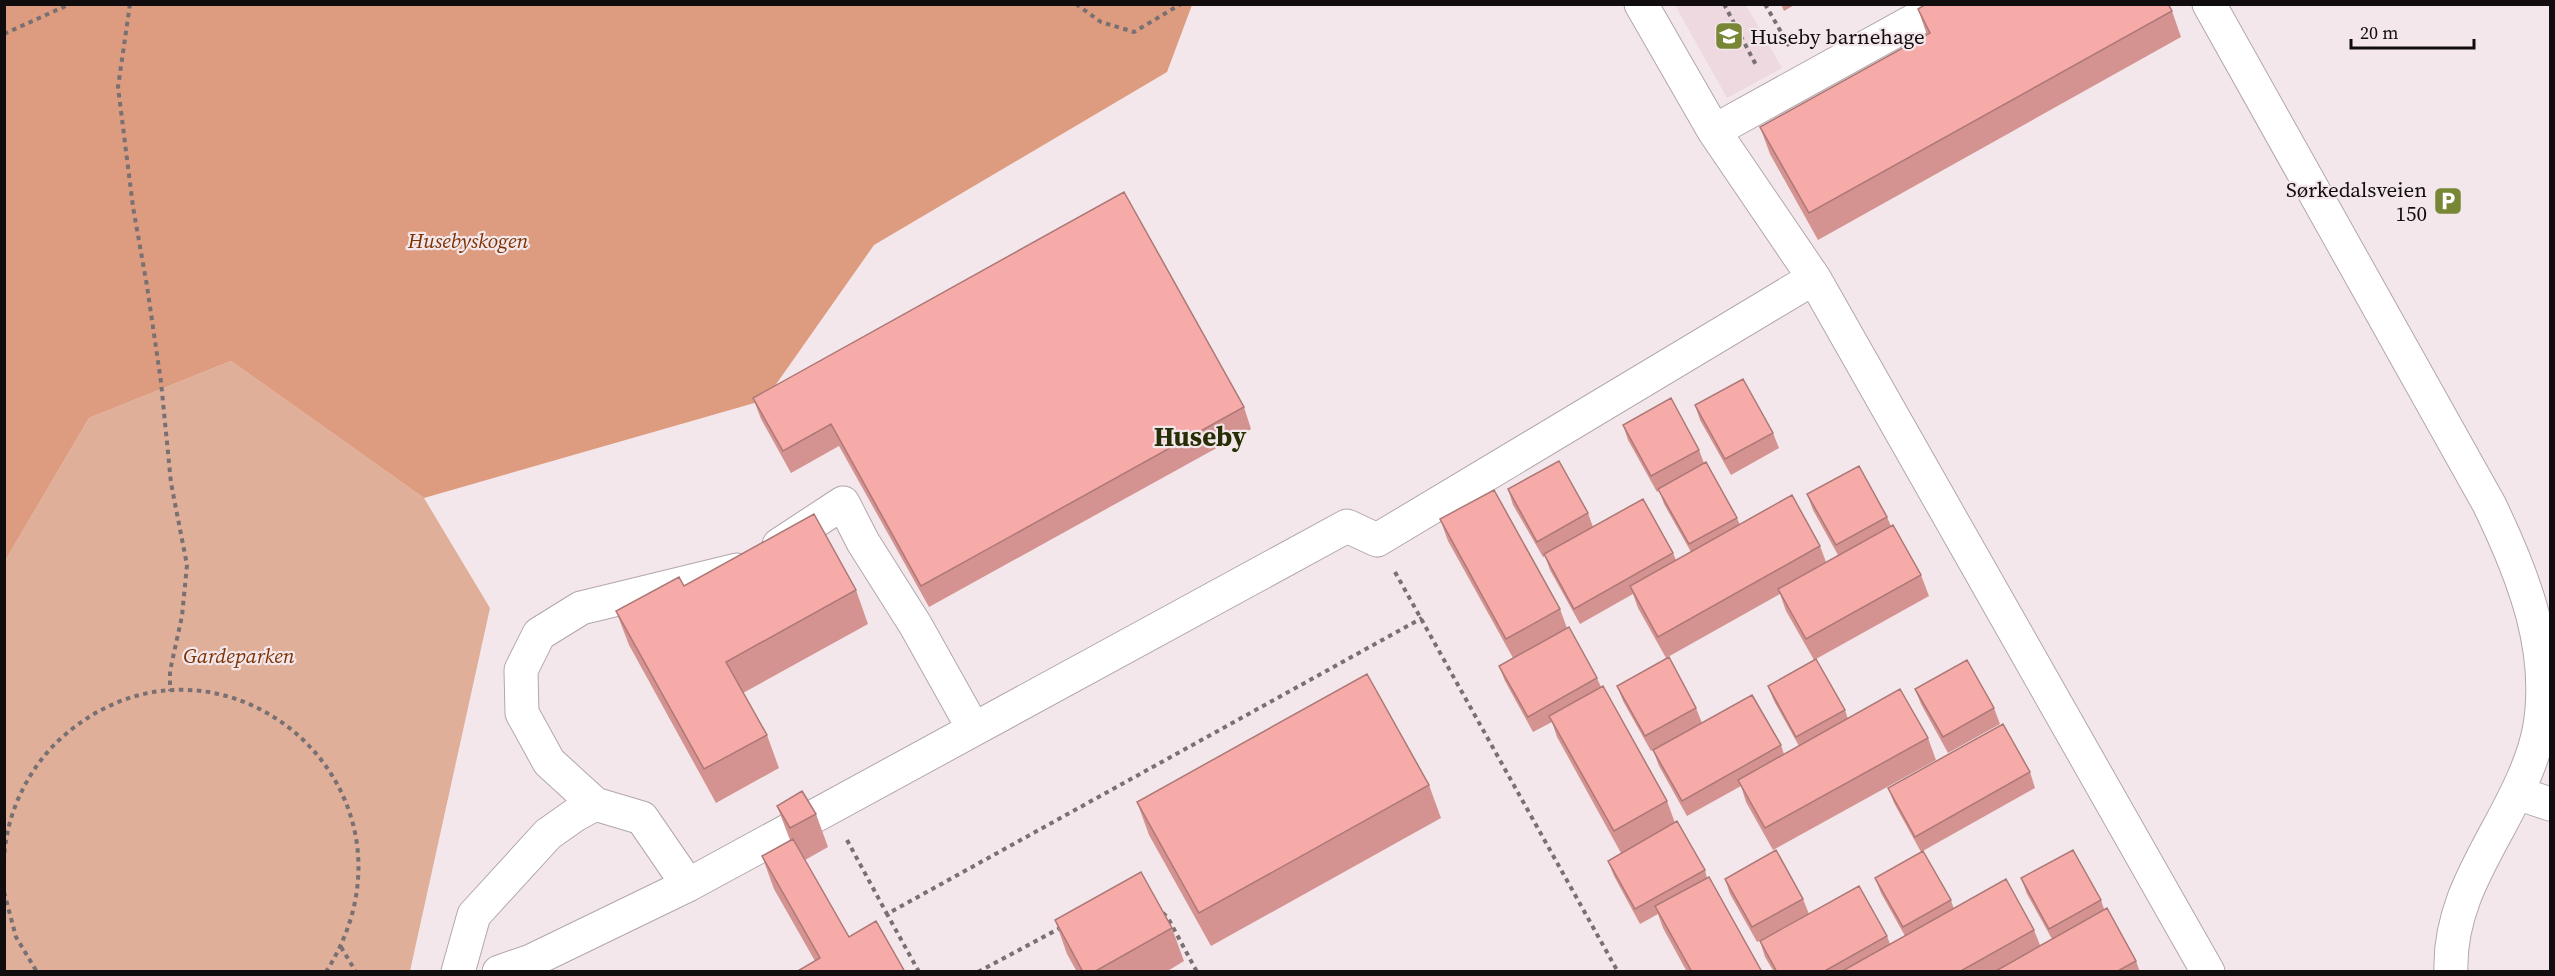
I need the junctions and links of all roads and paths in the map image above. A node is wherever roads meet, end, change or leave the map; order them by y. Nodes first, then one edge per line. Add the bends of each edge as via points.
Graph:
1 (70, 4) edge
2 (130, 4) edge
3 (1076, 4) edge
4 (1181, 4) edge
5 (1641, 4) edge
6 (1724, 4) edge
7 (1765, 4) edge
8 (1944, 4) edge
9 (2210, 5) edge
10 (4, 34) edge
11 (1791, 50) dead end
12 (1775, 98) junction
13 (1714, 131) junction
14 (1814, 278) junction
15 (1377, 540) junction
16 (1422, 618) junction
17 (170, 691) junction
18 (973, 728) junction
19 (2517, 793) junction
20 (595, 804) junction
21 (2550, 804) edge
22 (830, 807) junction
23 (4, 862) edge
24 (688, 885) junction
25 (4, 892) edge
26 (1160, 911) edge
27 (887, 914) junction
28 (1071, 922) edge
29 (341, 947) junction
30 (37, 972) edge
31 (326, 972) edge
32 (356, 972) edge
33 (458, 972) edge
34 (499, 972) edge
35 (919, 972) edge
36 (978, 972) edge
37 (1197, 972) edge
38 (1618, 972) edge
39 (2208, 972) edge
40 (2451, 972) edge

1 - 10 path
2 - 17 path via 118,87 171,483 187,565
3 - 4 path via 1101,22 1134,32
5 - 13 lane
6 - 12 path
7 - 11 path
8 - 12 lane via 1838,73
9 - 19 lane via 2475,456 2489,504 2514,557 2538,638 2542,679 2539,732
12 - 13 lane
13 - 14 lane
14 - 15 lane
14 - 39 lane
15 - 16 path
15 - 18 lane via 1347,526
16 - 27 path
16 - 38 path
17 - 23 path via 122,700 79,722 44,755 19,796 5,842
17 - 29 path via 216,693 260,708 299,734 330,769 350,811 360,856 357,903
18 - 20 lane via 843,503 741,569 581,608 539,634 521,670 522,713 549,762
18 - 22 lane
19 - 21 lane
19 - 40 lane via 2461,902 2452,943
20 - 24 lane via 642,818
20 - 33 lane via 548,834 474,915
22 - 24 lane
22 - 27 path
24 - 34 lane via 531,961
25 - 30 path via 16,937
26 - 37 path via 1168,918
27 - 35 path
28 - 36 path
29 - 31 path
29 - 32 path

